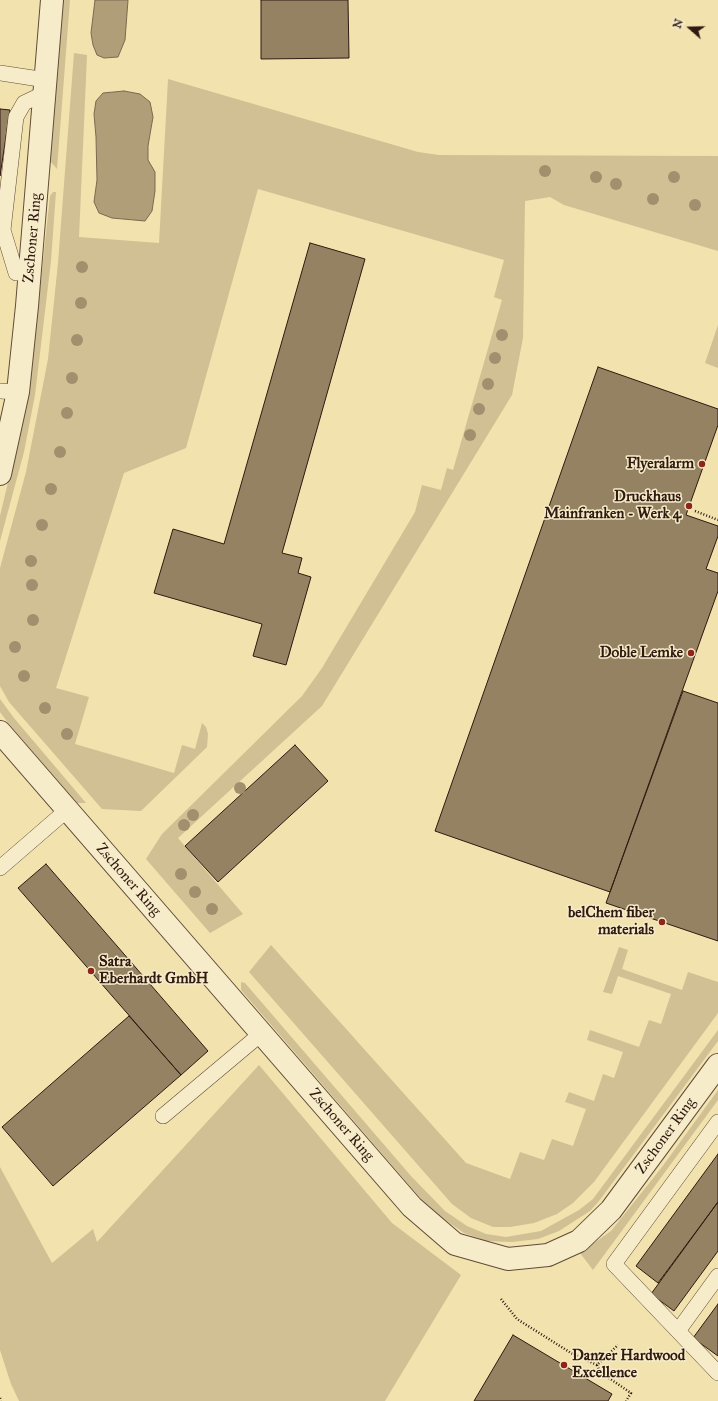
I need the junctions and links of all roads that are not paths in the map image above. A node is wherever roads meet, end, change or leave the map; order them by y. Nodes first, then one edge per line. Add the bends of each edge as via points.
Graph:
1 (52, 0) edge
2 (0, 73) edge
3 (45, 87) junction
4 (16, 273) dead end
5 (9, 392) edge
6 (0, 474) edge
7 (0, 732) edge
8 (67, 810) junction
9 (0, 868) edge
10 (262, 1033) junction
11 (718, 1065) edge
12 (163, 1116) dead end
13 (718, 1122) edge
14 (718, 1276) edge
15 (678, 1331) junction
16 (718, 1373) edge

1 - 3 street, Zschoner Ring
2 - 3 lane
3 - 4 lane via 24,103 16,117 3,230
3 - 5 street, Zschoner Ring via 28,299
5 - 6 street, Zschoner Ring
7 - 8 street, Zschoner Ring
8 - 9 lane
8 - 10 street, Zschoner Ring
10 - 11 street, Zschoner Ring via 412,1207 455,1244 508,1259 548,1255 579,1241 611,1210
10 - 12 lane
13 - 15 lane via 614,1264
14 - 15 lane
15 - 16 lane

